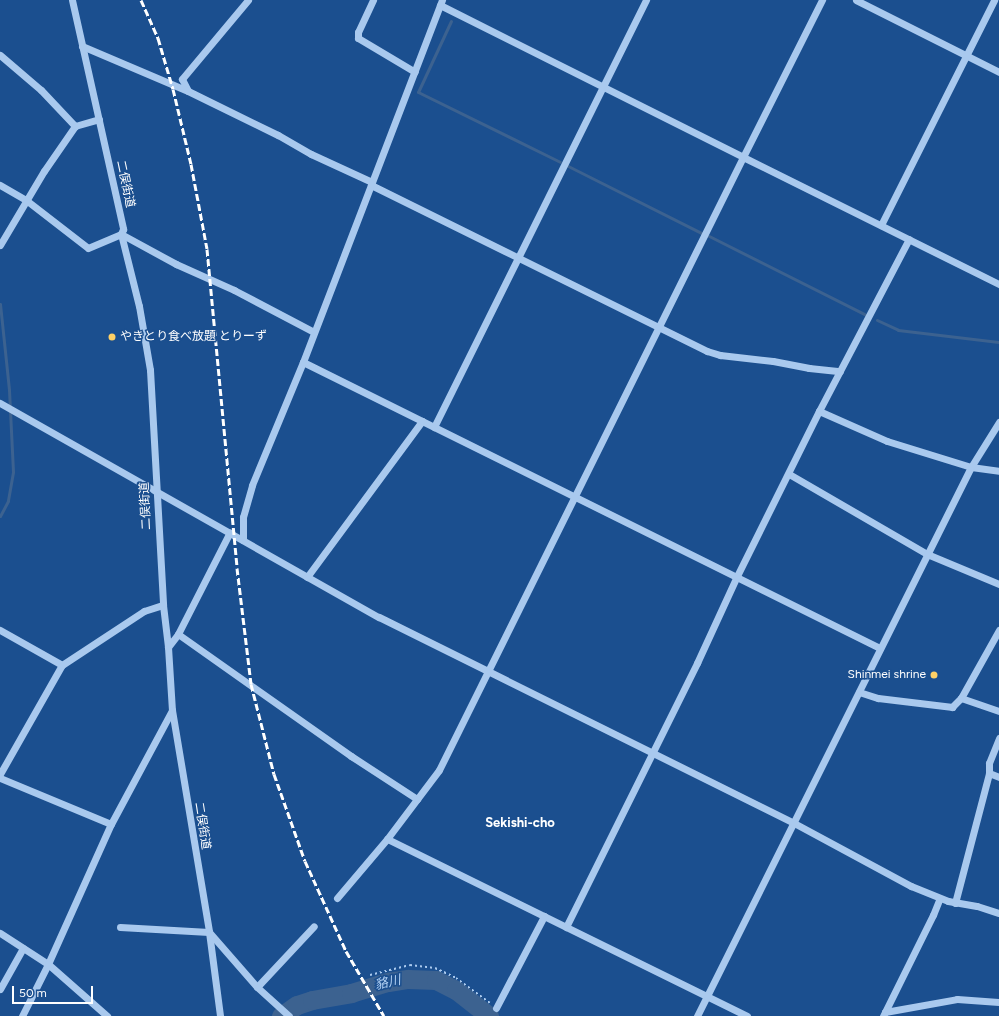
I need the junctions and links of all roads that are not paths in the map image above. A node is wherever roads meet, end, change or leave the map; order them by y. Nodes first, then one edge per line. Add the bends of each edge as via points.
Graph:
1 (72, 0) edge
2 (248, 0) edge
3 (374, 0) edge
4 (646, 0) edge
5 (822, 0) edge
6 (856, 0) edge
7 (994, 0) edge
8 (441, 3) edge
9 (82, 46) junction
10 (0, 55) edge
11 (966, 55) junction
12 (415, 72) junction
13 (999, 72) edge
14 (603, 86) junction
15 (188, 91) junction
16 (99, 119) junction
17 (75, 126) junction
18 (743, 158) junction
19 (371, 184) junction
20 (0, 185) edge
21 (26, 200) junction
22 (881, 225) junction
23 (121, 234) junction
24 (908, 239) junction
25 (0, 245) edge
26 (518, 258) junction
27 (999, 284) edge
28 (659, 327) junction
29 (314, 332) junction
30 (302, 362) junction
31 (840, 371) junction
32 (1, 404) edge
33 (819, 411) junction
34 (422, 421) junction
35 (999, 422) edge
36 (434, 427) junction
37 (971, 467) junction
38 (999, 471) edge
39 (789, 474) junction
40 (156, 490) junction
41 (575, 496) junction
42 (230, 532) junction
43 (243, 540) junction
44 (927, 554) junction
45 (738, 576) junction
46 (308, 577) junction
47 (999, 584) edge
48 (163, 605) junction
49 (0, 630) edge
50 (999, 630) edge
51 (178, 634) junction
52 (168, 647) junction
53 (880, 648) junction
54 (62, 665) junction
55 (489, 671) junction
56 (859, 692) junction
57 (961, 698) junction
58 (172, 710) junction
59 (999, 711) edge
60 (999, 738) edge
61 (653, 753) junction
62 (989, 773) junction
63 (0, 774) edge
64 (0, 778) edge
65 (999, 778) edge
66 (418, 799) junction
67 (794, 823) junction
68 (111, 824) junction
69 (387, 838) junction
70 (337, 898) dead end
71 (940, 898) junction
72 (956, 903) junction
73 (999, 913) edge
74 (544, 916) junction
75 (314, 926) dead end
76 (120, 927) dead end
77 (566, 927) junction
78 (0, 932) edge
79 (208, 932) junction
80 (23, 948) junction
81 (48, 964) junction
82 (257, 987) junction
83 (0, 989) edge
84 (707, 996) junction
85 (999, 1002) edge
86 (496, 1008) road end
87 (884, 1014) edge
88 (22, 1016) edge
89 (107, 1016) edge
90 (220, 1016) edge
91 (289, 1016) edge
92 (697, 1016) edge
93 (747, 1016) edge

1 - 9 street, 二俣街道
2 - 15 street via 182,79
3 - 12 street via 358,32 358,38
4 - 14 street
5 - 18 street
6 - 11 street
7 - 11 street
8 - 12 street
8 - 14 street
9 - 15 street
9 - 16 street, 二俣街道
10 - 17 street via 41,90
11 - 13 street
11 - 22 street
12 - 19 street
14 - 18 street
14 - 26 street
15 - 19 street
16 - 17 street
16 - 23 street, 二俣街道 via 123,229
17 - 21 street
18 - 22 street
18 - 28 street
19 - 26 street
19 - 29 street
20 - 21 street
21 - 23 street via 88,248
21 - 25 street
22 - 24 street
23 - 29 street
23 - 40 street, 二俣街道 via 139,306 150,370
24 - 27 street
24 - 31 street
26 - 28 street
26 - 36 street
28 - 31 street via 720,355
28 - 41 street
29 - 30 street
30 - 34 street
30 - 43 street via 252,485 243,518
31 - 33 street
32 - 40 street
33 - 37 street via 887,441
33 - 39 street
34 - 36 street
34 - 46 street
35 - 37 street
36 - 41 street
37 - 38 street
37 - 44 street
39 - 44 street
39 - 45 street
40 - 42 street
40 - 48 street, 二俣街道
41 - 45 street
41 - 55 street
42 - 43 street
42 - 51 street
43 - 46 street
44 - 47 street
44 - 53 street
45 - 53 street
45 - 61 street
46 - 55 street via 379,617
48 - 52 street, 二俣街道
48 - 54 street via 144,611
49 - 54 street
50 - 57 street
51 - 52 street
51 - 66 street via 351,756
52 - 58 street, 二俣街道
53 - 56 street
54 - 63 street
55 - 61 street
55 - 66 street via 439,770
56 - 57 street via 878,698 952,707
56 - 67 street
57 - 59 street
58 - 68 street
58 - 79 street, 二俣街道
60 - 62 street via 989,763
61 - 67 street
61 - 77 street
62 - 65 street
62 - 72 street
64 - 68 street
66 - 69 street
67 - 71 street via 911,886
67 - 84 street
68 - 81 street
69 - 70 street
69 - 74 street
71 - 72 street
71 - 87 street
72 - 73 street
74 - 77 street
74 - 86 street
75 - 82 street
76 - 79 street
77 - 84 street
78 - 80 street
79 - 82 street
79 - 90 street, 二俣街道
80 - 81 street
80 - 83 street
81 - 88 street
81 - 89 street
82 - 91 street
84 - 92 street
84 - 93 street
85 - 87 street via 957,999

